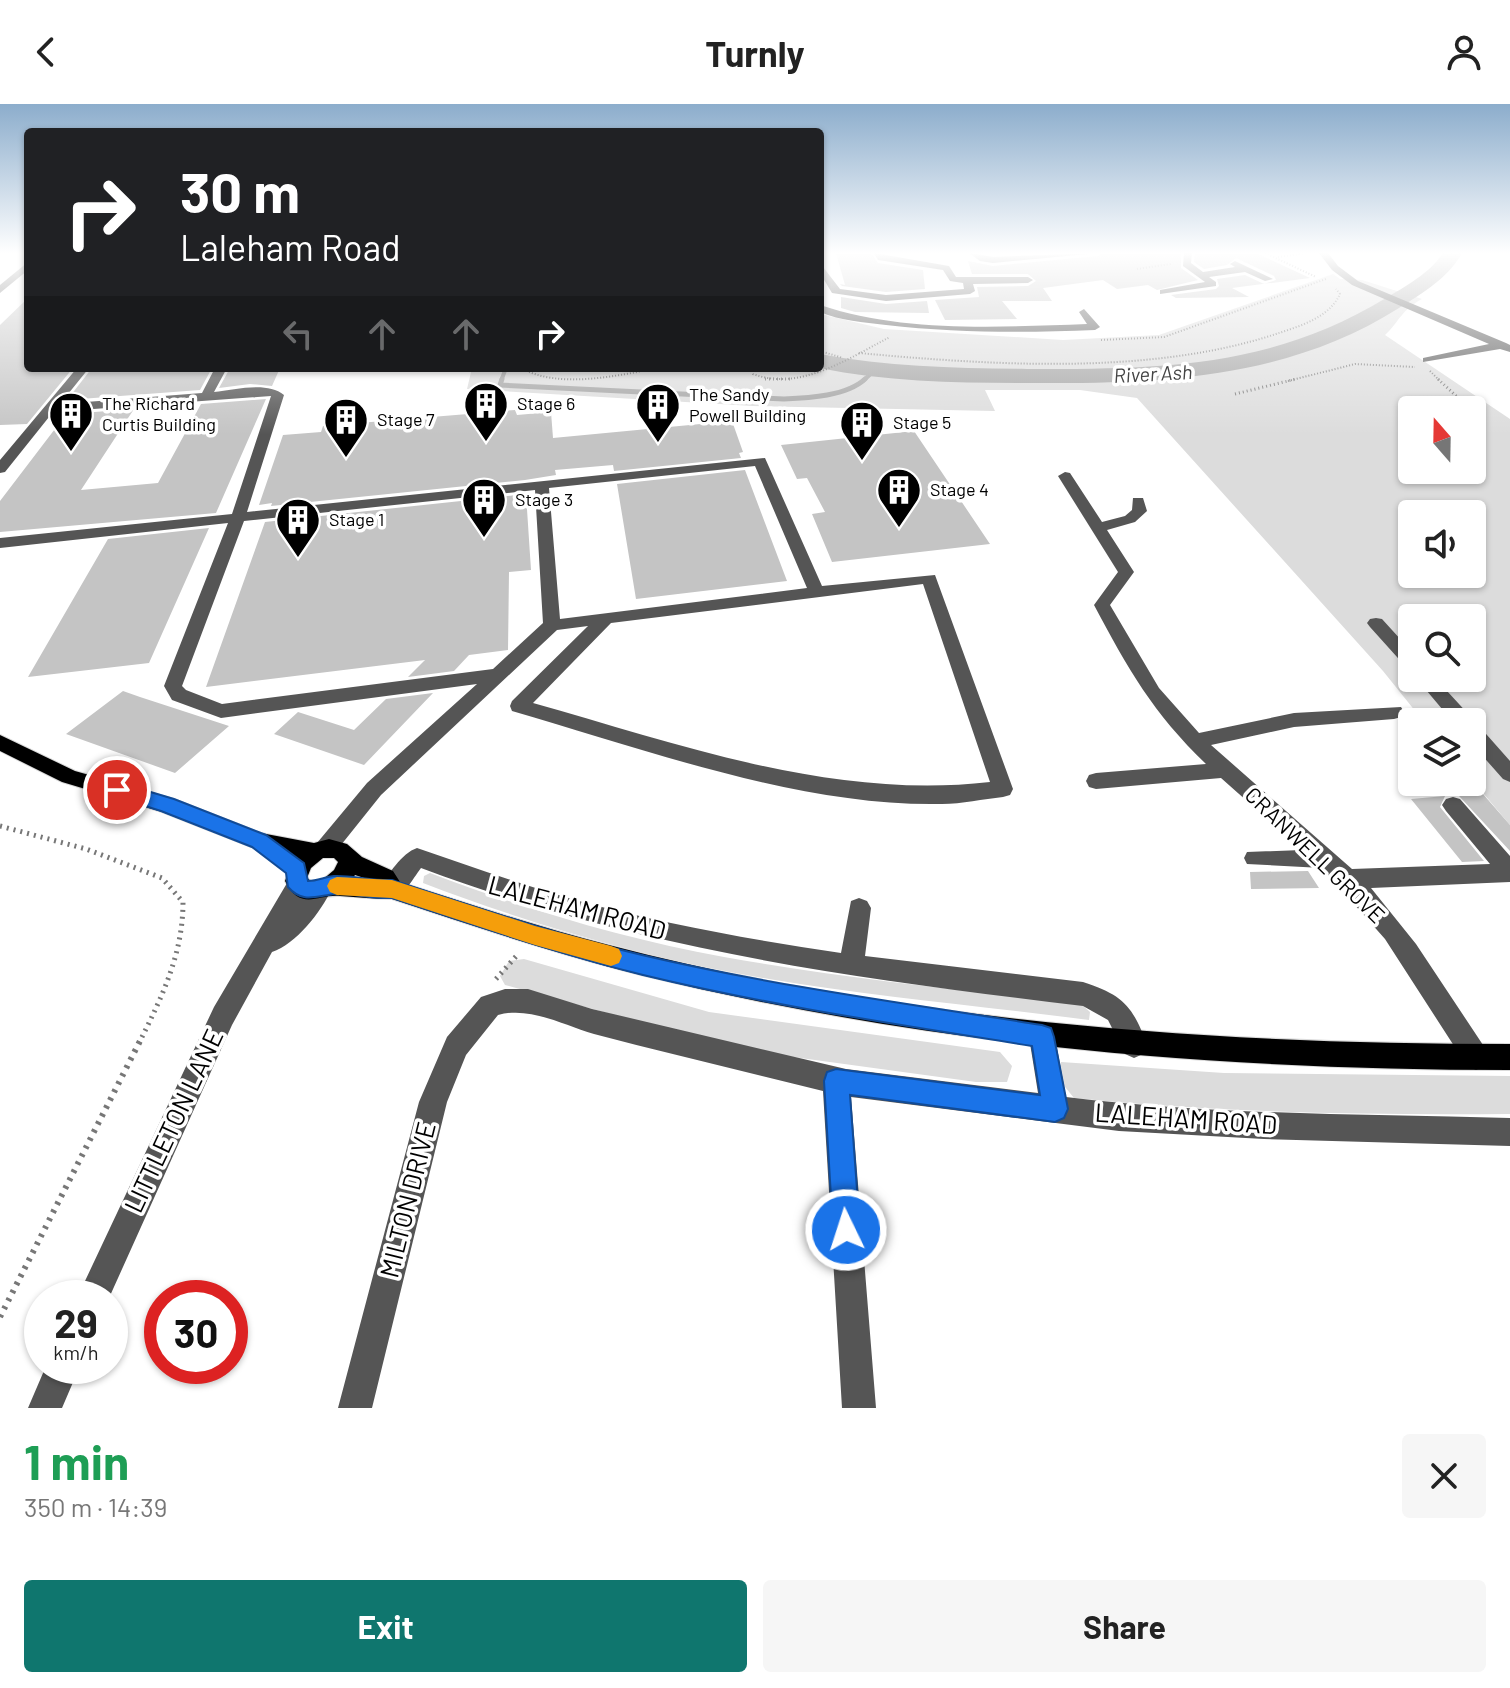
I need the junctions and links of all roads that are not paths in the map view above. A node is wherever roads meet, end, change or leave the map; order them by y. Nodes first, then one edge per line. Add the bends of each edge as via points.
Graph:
1 (835, 314) edge
2 (1085, 314) edge
3 (1432, 314) edge
4 (1510, 334) edge
5 (1481, 335) junction
6 (1506, 347) edge
7 (1426, 363) road end
8 (80, 372) edge
9 (219, 372) edge
10 (206, 396) junction
11 (50, 409) junction
12 (6, 456) edge
13 (0, 469) edge
14 (1065, 476) dead end
15 (542, 485) junction
16 (1138, 501) dead end
17 (238, 517) junction
18 (1098, 528) junction
19 (0, 543) edge
20 (817, 593) junction
21 (604, 620) junction
22 (1376, 623) dead end
23 (552, 625) junction
24 (1398, 647) edge
25 (497, 675) junction
26 (1437, 692) edge
27 (1452, 708) edge
28 (1394, 712) dead end
29 (1196, 741) junction
30 (0, 742) edge
31 (1486, 747) edge
32 (1227, 770) junction
33 (1510, 774) edge
34 (1096, 781) dead end
35 (1453, 805) dead end
36 (259, 841) junction
37 (333, 854) junction
38 (1255, 858) dead end
39 (1324, 859) junction
40 (1510, 873) edge
41 (1346, 879) junction
42 (312, 882) junction
43 (392, 889) junction
44 (859, 908) dead end
45 (852, 966) junction
46 (490, 1005) joint
47 (1042, 1037) junction
48 (1134, 1045) junction
49 (1476, 1057) junction
50 (1510, 1057) edge
51 (836, 1081) junction
52 (1055, 1109) junction
53 (1510, 1132) edge
54 (101, 1280) edge
55 (55, 1384) edge
56 (45, 1408) edge
57 (355, 1408) edge
58 (859, 1408) edge

1 - 2 street via 903,325 1095,327
3 - 5 street
4 - 5 street
5 - 6 street
6 - 7 street
8 - 11 street
9 - 10 street
10 - 11 street
10 - 17 street via 270,391 278,395
11 - 12 street
12 - 13 street
14 - 18 street
15 - 17 street
15 - 20 street via 760,461
15 - 23 street
16 - 18 street via 1140,511 1130,519
17 - 19 street
17 - 25 street via 173,686 179,695 221,711
18 - 29 street, CRANWELL GROVE via 1126,572 1102,606 1157,700
20 - 21 street
20 - 21 street via 929,578 1003,789 942,796 771,777 519,706
21 - 23 street
22 - 24 street
23 - 25 street
25 - 37 street via 374,789
26 - 27 street
28 - 29 street via 1294,720
29 - 32 street, CRANWELL GROVE
30 - 36 main road via 69,777 167,805
31 - 33 street
32 - 34 street
32 - 39 street, CRANWELL GROVE
35 - 40 street
36 - 37 main road, LALEHAM ROAD
36 - 42 main road
37 - 42 main road
37 - 42 main road via 348,869
37 - 43 main road, LALEHAM ROAD via 385,877
38 - 39 street
39 - 41 street, CRANWELL GROVE
40 - 41 street
41 - 49 street, CRANWELL GROVE via 1409,950
42 - 43 main road, LALEHAM ROAD
42 - 54 street, LITTLETON LANE via 300,916 263,949 216,1029
43 - 45 street, LALEHAM ROAD via 417,857 508,893 690,939
43 - 47 main road, LALEHAM ROAD via 641,964 767,992
44 - 45 street
45 - 48 street, LALEHAM ROAD via 1083,994 1107,1001 1125,1020
46 - 51 street, LALEHAM ROAD via 528,1001
46 - 57 street, MILTON DRIVE via 456,1046 433,1102
47 - 48 main road, LALEHAM ROAD
47 - 52 street
48 - 49 main road, LALEHAM ROAD
49 - 50 main road, LALEHAM ROAD
51 - 52 street, LALEHAM ROAD
51 - 58 street
52 - 53 street, LALEHAM ROAD via 1264,1125
55 - 56 street

